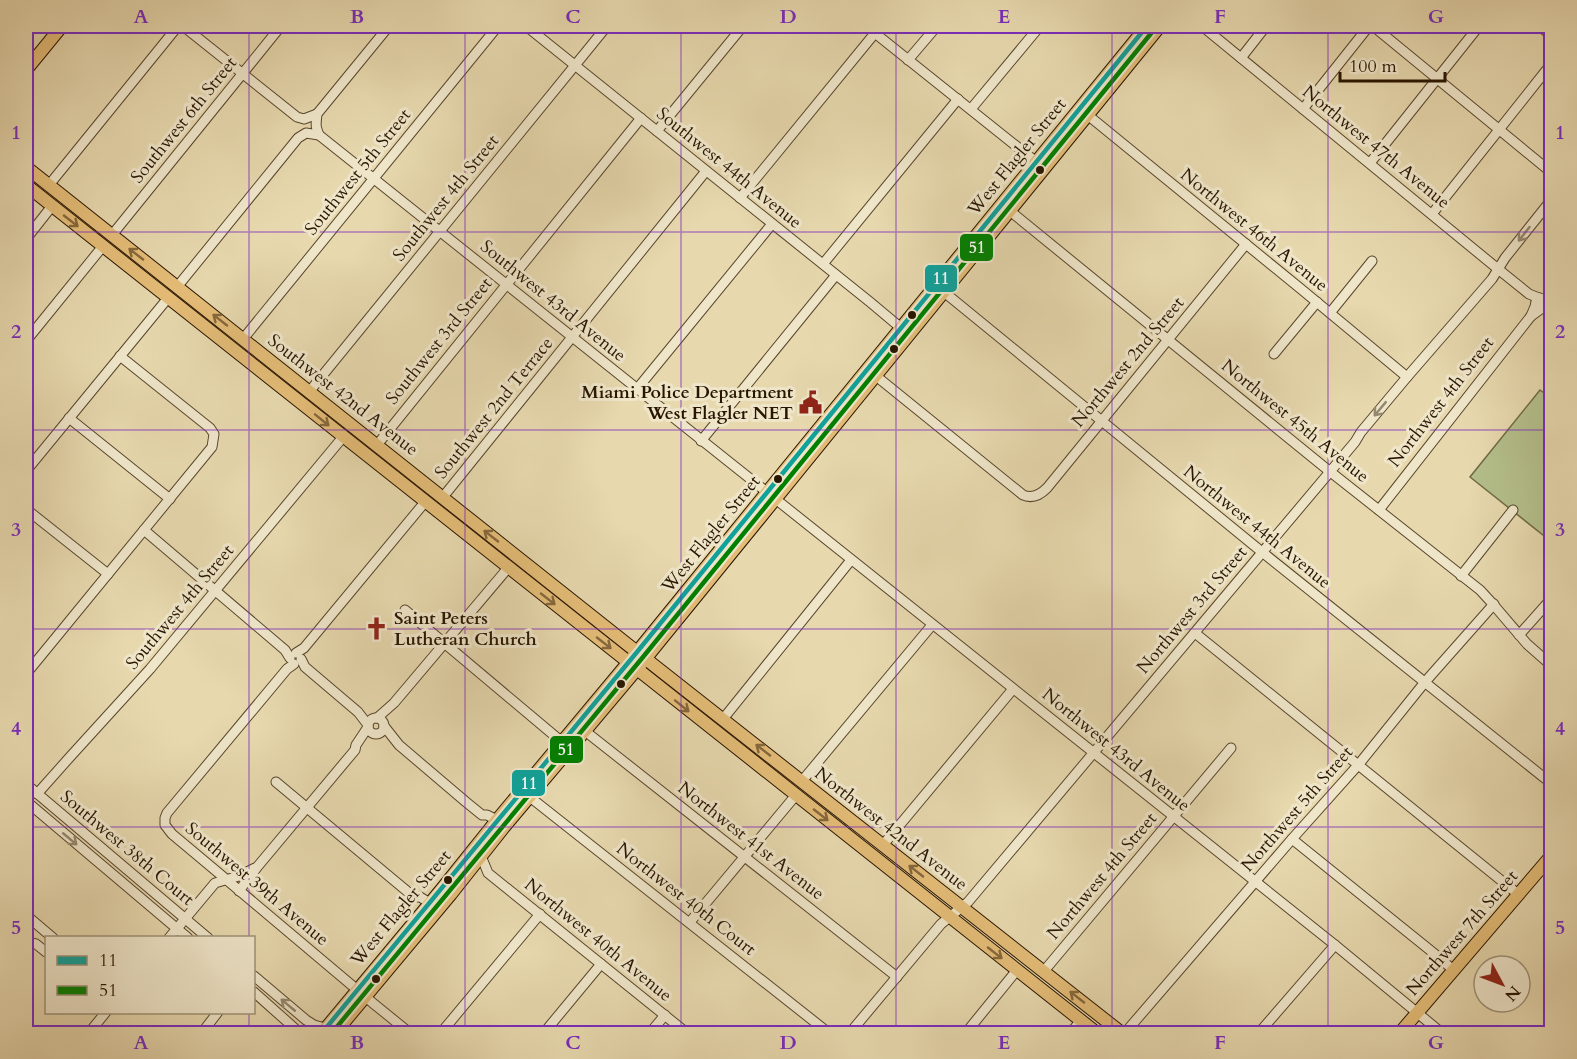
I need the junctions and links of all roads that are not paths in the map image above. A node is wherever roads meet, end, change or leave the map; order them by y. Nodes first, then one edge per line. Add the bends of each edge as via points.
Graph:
1 (62, 26) edge
2 (177, 26) edge
3 (183, 26) edge
4 (281, 26) edge
5 (389, 26) edge
6 (498, 26) edge
7 (526, 26) edge
8 (607, 26) edge
9 (743, 26) edge
10 (866, 26) edge
11 (937, 26) edge
12 (1040, 26) edge
13 (1147, 26) edge
14 (1160, 26) edge
15 (1202, 26) edge
16 (1266, 26) edge
17 (1371, 26) edge
18 (1479, 26) edge
19 (1539, 26) edge
20 (875, 33) junction
21 (1551, 36) edge
22 (1241, 58) junction
23 (908, 60) junction
24 (1551, 63) edge
25 (575, 65) junction
26 (26, 70) edge
27 (243, 73) junction
28 (1437, 78) junction
29 (958, 99) junction
30 (1303, 109) junction
31 (971, 110) junction
32 (1084, 112) junction
33 (641, 118) junction
34 (308, 126) junction
35 (1498, 129) junction
36 (657, 131) junction
37 (1370, 163) junction
38 (1040, 166) junction
39 (26, 167) edge
40 (706, 171) junction
41 (1551, 173) edge
42 (374, 178) junction
43 (26, 185) edge
44 (49, 185) junction
45 (740, 198) junction
46 (1551, 199) edge
47 (52, 206) junction
48 (1010, 211) junction
49 (1432, 214) junction
50 (772, 224) junction
51 (440, 231) junction
52 (112, 235) junction
53 (26, 238) edge
54 (1246, 244) junction
55 (103, 246) junction
56 (1372, 261) dead end
57 (823, 264) junction
58 (1498, 269) junction
59 (946, 273) junction
60 (836, 275) junction
61 (506, 284) junction
62 (177, 287) junction
63 (944, 292) junction
64 (168, 298) junction
65 (1317, 302) junction
66 (1543, 305) edge
67 (183, 310) junction
68 (1330, 313) junction
69 (903, 334) junction
70 (572, 337) junction
71 (243, 339) junction
72 (1168, 340) junction
73 (26, 341) edge
74 (1274, 354) dead end
75 (120, 356) junction
76 (876, 376) junction
77 (1407, 377) junction
78 (276, 383) junction
79 (298, 383) junction
80 (637, 389) junction
81 (309, 392) junction
82 (69, 418) junction
83 (1100, 421) junction
84 (343, 437) junction
85 (701, 441) junction
86 (377, 445) junction
87 (26, 471) edge
88 (1330, 471) junction
89 (771, 496) junction
90 (443, 497) junction
91 (171, 499) junction
92 (423, 500) junction
93 (26, 509) edge
94 (1379, 510) junction
95 (1513, 510) dead end
96 (144, 530) junction
97 (486, 550) junction
98 (1262, 552) junction
99 (517, 556) junction
100 (852, 560) junction
101 (508, 567) junction
102 (537, 572) junction
103 (108, 574) junction
104 (1461, 576) junction
105 (215, 591) junction
106 (1551, 597) edge
107 (1494, 604) junction
108 (405, 610) dead end
109 (932, 625) junction
110 (1195, 633) junction
111 (1519, 635) junction
112 (444, 643) junction
113 (641, 656) junction
114 (295, 658) junction
115 (633, 666) junction
116 (1551, 666) edge
117 (26, 674) edge
118 (1425, 682) junction
119 (1013, 689) junction
120 (723, 719) junction
121 (376, 725) junction
122 (585, 731) junction
123 (562, 742) junction
124 (1231, 748) dead end
125 (1093, 753) junction
126 (1359, 764) junction
127 (776, 780) junction
128 (802, 781) junction
129 (276, 782) dead end
130 (26, 784) edge
131 (1551, 784) edge
132 (525, 794) junction
133 (37, 795) junction
134 (796, 795) junction
135 (26, 801) edge
136 (307, 807) junction
137 (1174, 818) junction
138 (493, 824) junction
139 (1292, 839) junction
140 (883, 845) junction
141 (1551, 855) edge
142 (481, 856) junction
143 (744, 856) junction
144 (258, 866) junction
145 (471, 869) junction
146 (488, 873) junction
147 (226, 879) junction
148 (1255, 882) junction
149 (239, 891) junction
150 (1518, 894) junction
151 (426, 907) junction
152 (962, 907) junction
153 (540, 914) junction
154 (26, 915) edge
155 (949, 917) junction
156 (184, 918) junction
157 (690, 922) junction
158 (177, 928) junction
159 (51, 936) edge
160 (171, 936) edge
161 (186, 936) edge
162 (206, 936) edge
163 (26, 942) edge
164 (1335, 945) junction
165 (45, 948) edge
166 (601, 964) junction
167 (1017, 970) junction
168 (1453, 970) junction
169 (1044, 971) junction
170 (255, 977) edge
171 (897, 977) junction
172 (255, 993) edge
173 (361, 993) junction
174 (1417, 1012) junction
175 (95, 1014) edge
176 (104, 1014) edge
177 (216, 1014) edge
178 (665, 1015) junction
179 (1081, 1020) junction
180 (92, 1030) edge
181 (1095, 1031) edge
182 (327, 1032) edge
183 (201, 1034) edge
184 (301, 1034) edge
185 (411, 1034) edge
186 (440, 1034) edge
187 (543, 1034) edge
188 (649, 1034) edge
189 (688, 1034) edge
190 (830, 1034) edge
191 (849, 1034) edge
192 (965, 1034) edge
193 (1070, 1034) edge
194 (1104, 1034) edge
195 (1123, 1034) edge
196 (1258, 1034) edge
197 (1399, 1034) edge
198 (1443, 1034) edge

1 - 26 main road
2 - 44 street
3 - 27 street, Southwest 43rd Avenue
4 - 27 street, Southwest 6th Street
5 - 34 street
6 - 42 street, Southwest 5th Street
7 - 25 street, Southwest 44th Avenue
8 - 25 street, Southwest 4th Street
9 - 36 street
10 - 20 street
11 - 23 street
12 - 31 street
13 - 32 main road, West Flagler Street
14 - 32 main road, West Flagler Street
15 - 22 street, Northwest 47th Avenue
16 - 22 street
17 - 28 street
17 - 30 street
18 - 28 street
19 - 21 street
20 - 23 street
20 - 45 street
22 - 30 street, Northwest 47th Avenue
23 - 29 street
24 - 35 street
25 - 33 street, Southwest 44th Avenue
25 - 51 street, Southwest 4th Street
27 - 34 street, Southwest 43rd Avenue
27 - 52 street, Southwest 6th Street
28 - 35 street
28 - 37 street
29 - 31 street
29 - 57 street
30 - 37 street, Northwest 47th Avenue
31 - 38 street
32 - 38 main road, West Flagler Street
32 - 54 street, Northwest 46th Avenue
33 - 36 street, Southwest 44th Avenue
33 - 61 street, Southwest 3rd Street
34 - 42 street, Southwest 43rd Avenue
34 - 62 street
35 - 41 street
35 - 49 street
36 - 40 street, Southwest 44th Avenue
37 - 49 street, Northwest 47th Avenue
38 - 48 main road, West Flagler Street
38 - 59 main road, West Flagler Street
39 - 44 main road, Southwest 42nd Avenue
40 - 45 street, Southwest 44th Avenue
40 - 70 street, Southwest 2nd Terrace
42 - 51 street, Southwest 43rd Avenue
42 - 71 street, Southwest 5th Street
43 - 47 main road, Southwest 42nd Avenue
44 - 52 main road, Southwest 42nd Avenue
45 - 50 street, Southwest 44th Avenue
46 -> 58 street, Northwest 3rd Street
47 - 53 street
47 -> 55 main road, Southwest 42nd Avenue
48 - 63 main road, West Flagler Street
48 - 72 street, Northwest 45th Avenue
49 - 58 street, Northwest 47th Avenue
50 - 57 street, Southwest 44th Avenue
50 - 80 street
51 - 61 street, Southwest 43rd Avenue
51 - 81 street, Southwest 4th Street
62 -> 52 main road, Southwest 42nd Avenue
54 - 65 street, Northwest 46th Avenue
54 - 72 street, Northwest 2nd Street
55 - 64 main road, Southwest 42nd Avenue
55 - 73 street
56 - 68 street
57 - 60 street, Southwest 44th Avenue
58 - 66 street, Northwest 47th Avenue
58 - 77 street, Northwest 3rd Street
59 - 63 main road
59 - 69 main road, West Flagler Street
60 - 69 street, Southwest 44th Avenue
60 - 85 street
61 - 70 street, Southwest 43rd Avenue
61 - 86 street, Southwest 3rd Street
62 - 67 main road
71 -> 62 main road, Southwest 42nd Avenue
63 - 69 main road, West Flagler Street
63 - 83 street, Northwest 44th Avenue
64 - 67 main road, Southwest 42nd Avenue
64 - 75 street
65 - 68 street, Northwest 46th Avenue
65 - 74 street
66 - 94 street, Northwest 4th Street
67 - 78 main road, Southwest 42nd Avenue
68 - 77 street, Northwest 46th Avenue
69 - 76 main road, West Flagler Street
69 - 89 main road, West Flagler Street
70 - 80 street, Southwest 43rd Avenue
70 - 90 street, Southwest 2nd Terrace
71 - 79 main road, Southwest 42nd Avenue
72 - 83 street, Northwest 2nd Street
72 - 88 street, Northwest 45th Avenue
75 - 82 street
75 - 91 street via 212,430 212,447
76 - 83 street, Northwest 2nd Street via 1023,495 1040,494 1047,488
76 - 89 main road, West Flagler Street
77 -> 88 street, Northwest 3rd Street
78 - 79 main road
78 -> 84 main road, Southwest 42nd Avenue
79 - 81 main road, Southwest 42nd Avenue
80 - 85 street, Southwest 43rd Avenue
81 - 86 main road, Southwest 42nd Avenue
82 - 87 street
82 - 91 street
83 - 98 street, Northwest 44th Avenue
84 - 92 main road, Southwest 42nd Avenue
84 - 105 street, Southwest 4th Street
85 - 89 street, Southwest 43rd Avenue
86 - 90 main road, Southwest 42nd Avenue
88 - 94 street, Northwest 45th Avenue
88 - 98 street, Northwest 3rd Street
89 - 100 street, Northwest 43rd Avenue
89 - 113 main road, West Flagler Street
90 - 92 main road
99 -> 90 main road, Southwest 42nd Avenue
91 - 96 street
92 - 97 main road, Southwest 42nd Avenue
92 - 114 street
93 - 103 street
94 - 104 street, Northwest 45th Avenue
95 - 104 street
96 - 103 street
96 - 105 street
97 - 99 main road via 506,557
97 - 101 main road, Southwest 42nd Avenue
98 - 110 street, Northwest 3rd Street
98 - 118 street, Northwest 44th Avenue
99 - 102 main road, Southwest 42nd Avenue
100 - 109 street, Northwest 43rd Avenue
100 - 120 street
101 - 102 main road via 518,565
101 - 112 street
101 -> 115 main road, Southwest 42nd Avenue
102 - 113 main road, Southwest 42nd Avenue
103 - 117 street
104 - 107 street, Northwest 45th Avenue
105 - 114 street
105 - 133 street, Southwest 4th Street
106 - 111 street
107 - 111 street, Northwest 45th Avenue
107 - 118 street, Northwest 5th Street
108 - 112 street
109 - 119 street, Northwest 43rd Avenue
109 - 128 street
110 - 125 street, Northwest 3rd Street
110 - 126 street
111 - 116 street, Northwest 45th Avenue
112 - 121 street
112 - 123 street
113 - 115 main road, West Flagler Street
113 - 120 main road, Northwest 42nd Avenue
114 - 121 street
114 - 147 street, Southwest 39th Avenue via 167,813 165,825 172,834
115 - 122 main road, West Flagler Street
115 - 123 main road, West Flagler Street
115 -> 127 main road, Northwest 42nd Avenue
118 - 126 street, Northwest 5th Street
118 - 131 street, Northwest 44th Avenue
119 - 125 street, Northwest 43rd Avenue
119 - 140 street
128 -> 120 main road, Northwest 42nd Avenue
121 - 136 street
121 - 138 street via 482,815 488,815
122 - 132 main road, West Flagler Street
122 - 143 street, Northwest 41st Avenue
123 - 132 main road, West Flagler Street
124 - 137 street, Northwest 4th Street
125 - 137 street, Northwest 43rd Avenue
125 - 152 street, Northwest 3rd Street
126 - 139 street, Northwest 5th Street
126 - 150 street
127 - 128 main road via 791,784
127 - 134 main road, Northwest 42nd Avenue
128 - 140 main road, Northwest 42nd Avenue
129 - 136 street
130 - 133 street, Southwest 38th Court
132 - 138 main road, West Flagler Street
132 - 142 main road, West Flagler Street
132 - 157 street, Northwest 40th Court
133 - 156 street, Southwest 38th Court
134 - 143 street
134 -> 155 main road, Northwest 42nd Avenue
135 -> 158 street, Southwest 38th Court
136 - 144 street
136 - 151 street via 414,897 420,897
137 - 148 street, Northwest 43rd Avenue
137 - 169 street, Northwest 4th Street
138 - 151 main road, West Flagler Street
139 - 148 street, Northwest 5th Street
139 - 168 street
152 -> 140 main road, Northwest 42nd Avenue
141 - 150 main road, Northwest 7th Street
142 - 145 main road, West Flagler Street
142 - 146 street, Northwest 40th Avenue
143 - 157 street
143 - 171 street, Northwest 41st Avenue
144 - 147 street
144 - 149 street
145 - 146 street, Northwest 40th Avenue
145 - 173 main road, West Flagler Street
146 - 153 street, Northwest 40th Avenue
147 - 149 street, Southwest 39th Avenue
147 - 156 street via 215,883
148 - 164 street, Northwest 43rd Avenue
148 - 195 street, Northwest 5th Street
149 - 173 street, Southwest 39th Avenue
150 - 168 main road, Northwest 7th Street
151 - 173 main road, West Flagler Street
152 - 155 street, Northwest 3rd Street
152 - 169 main road, Northwest 42nd Avenue
153 - 166 street, Northwest 40th Avenue
153 - 186 street
154 - 159 street
155 -> 167 main road, Northwest 42nd Avenue
155 - 171 street, Northwest 3rd Street
156 - 158 street
156 - 162 street, Southwest 38th Court
157 - 190 street, Northwest 40th Court
158 - 160 street
158 - 161 street, Southwest 38th Court
163 - 165 street
164 - 174 street, Northwest 43rd Avenue
164 - 196 street
166 - 178 street, Northwest 40th Avenue
166 - 187 street
167 - 179 main road, Northwest 42nd Avenue
167 - 192 street
168 - 174 main road, Northwest 7th Street
195 -> 169 main road, Northwest 42nd Avenue
182 -> 170 street via 306,1020
171 - 191 street, Northwest 3rd Street
172 - 184 street
173 - 182 main road, West Flagler Street
173 - 185 street, Southwest 39th Avenue
174 - 197 main road, Northwest 7th Street
174 - 198 street, Northwest 43rd Avenue
175 - 180 street
176 - 180 street
177 - 183 street
178 - 188 street
178 - 189 street, Northwest 40th Avenue
179 - 181 main road, Northwest 42nd Avenue
179 - 193 street
181 - 194 main road, Northwest 42nd Avenue

